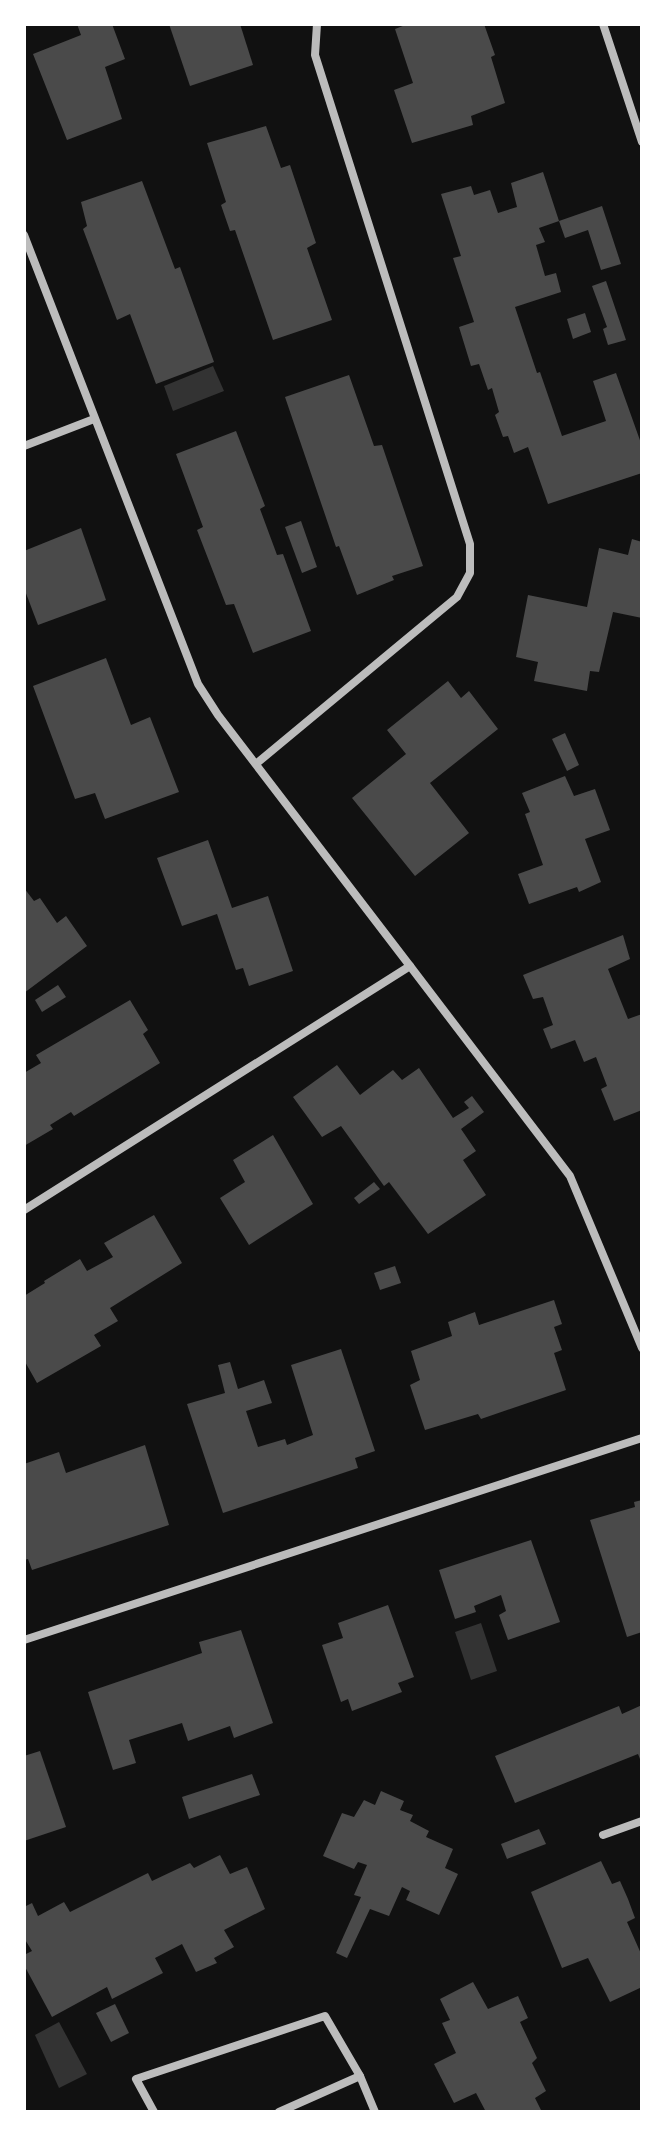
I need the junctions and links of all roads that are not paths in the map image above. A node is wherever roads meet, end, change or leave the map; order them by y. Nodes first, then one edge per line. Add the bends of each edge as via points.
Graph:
1 (317, 24) edge
2 (603, 24) edge
3 (642, 142) edge
4 (24, 235) edge
5 (94, 419) junction
6 (24, 446) edge
7 (257, 763) junction
8 (410, 966) junction
9 (24, 1210) edge
10 (642, 1348) edge
11 (642, 1438) edge
12 (24, 1640) edge
13 (642, 1821) edge
14 (603, 1835) dead end
15 (360, 2076) junction
16 (154, 2112) edge
17 (279, 2112) edge
18 (375, 2112) edge

1 - 7 street via 315,55 470,544 470,573 457,597
2 - 3 street
4 - 5 street
5 - 6 street
5 - 7 street via 198,684
7 - 8 street
8 - 9 street
8 - 10 street via 570,1176
11 - 12 street
13 - 14 street
15 - 16 street via 325,2016 136,2079
15 - 17 street
15 - 18 street

